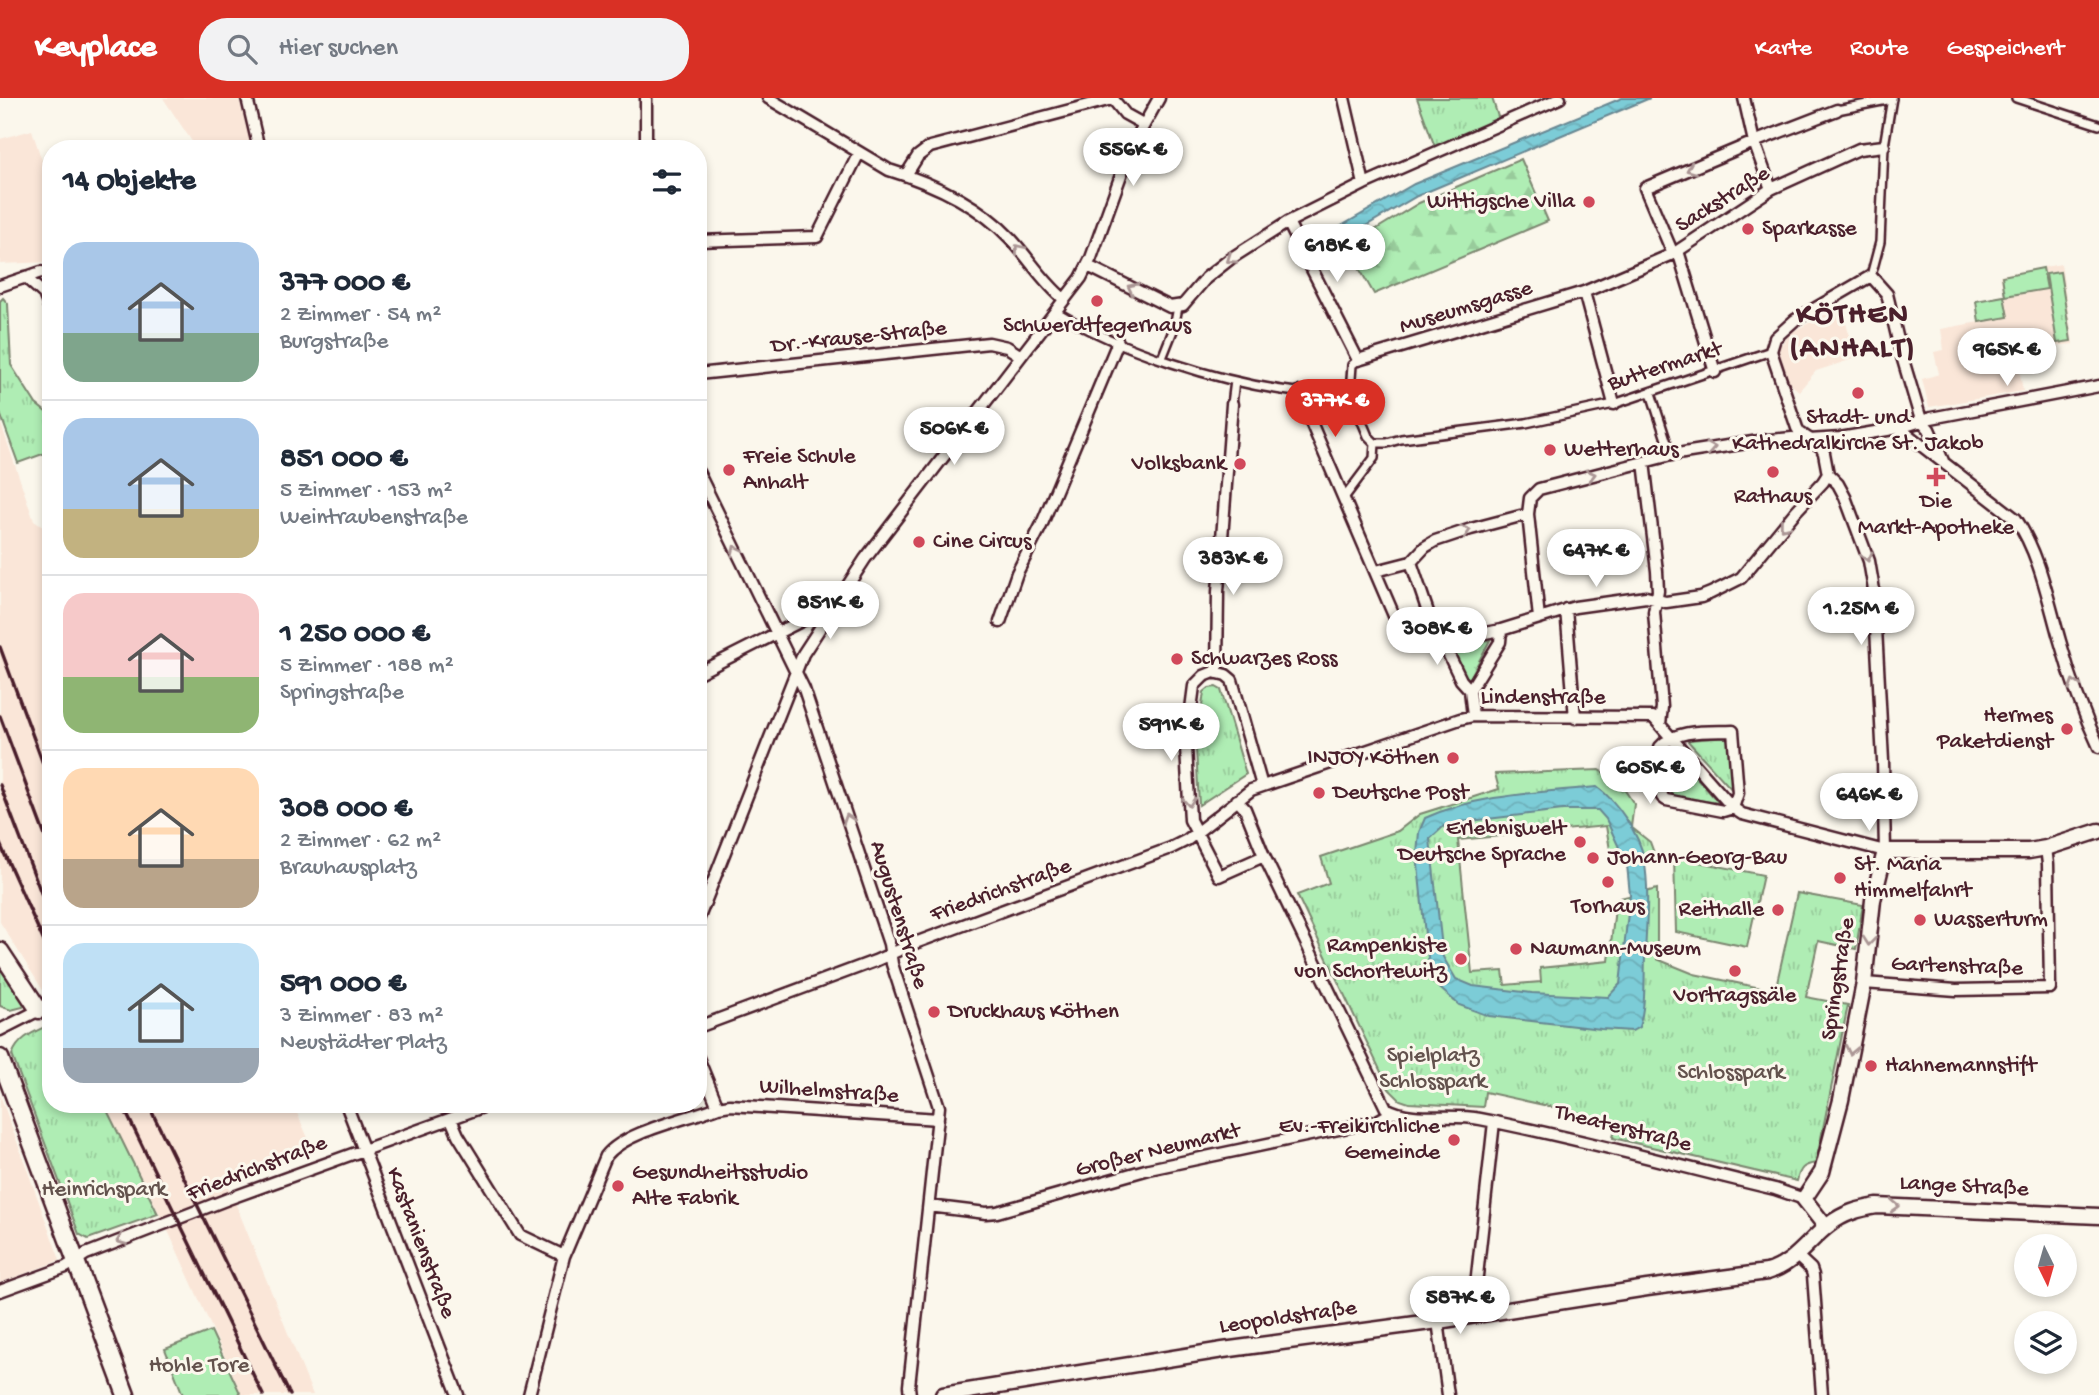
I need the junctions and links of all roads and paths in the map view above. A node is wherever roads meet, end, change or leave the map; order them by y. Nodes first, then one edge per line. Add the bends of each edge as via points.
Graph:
1 (247, 98) edge
2 (646, 98) edge
3 (768, 98) edge
4 (1159, 98) edge
5 (1344, 98) edge
6 (1560, 98) edge
7 (1744, 98) edge
8 (1892, 98) edge
9 (2016, 98) edge
10 (1112, 99) edge
11 (1837, 110) joint
12 (1143, 124) junction
13 (2099, 125) edge
14 (257, 140) edge
15 (646, 140) edge
16 (1754, 142) junction
17 (1884, 146) junction
18 (859, 153) junction
19 (906, 175) junction
20 (1364, 184) junction
21 (1771, 190) junction
22 (1288, 222) junction
23 (707, 241) edge
24 (1676, 252) junction
25 (1088, 266) junction
26 (42, 272) edge
27 (1871, 276) junction
28 (25, 277) junction
29 (0, 286) edge
30 (42, 292) edge
31 (1584, 292) junction
32 (1064, 299) junction
33 (1178, 307) junction
34 (1055, 311) junction
35 (1118, 342) junction
36 (1771, 351) junction
37 (1021, 356) junction
38 (1162, 358) junction
39 (1358, 360) junction
40 (1715, 372) junction
41 (707, 373) edge
42 (1234, 381) junction
43 (2099, 386) edge
44 (1297, 392) junction
45 (1350, 393) junction
46 (1651, 393) junction
47 (1232, 404) joint
48 (1614, 404) junction
49 (1922, 420) junction
50 (1899, 428) junction
51 (1809, 440) junction
52 (1375, 443) junction
53 (1671, 455) junction
54 (1943, 461) junction
55 (1644, 462) junction
56 (1828, 474) junction
57 (707, 491) edge
58 (1344, 498) junction
59 (1528, 514) junction
60 (1411, 562) junction
61 (1376, 571) junction
62 (840, 595) junction
63 (1656, 601) junction
64 (1566, 609) junction
65 (1539, 618) junction
66 (1000, 622) dead end
67 (1432, 626) junction
68 (1501, 630) junction
69 (776, 634) junction
70 (1442, 641) junction
71 (707, 668) edge
72 (794, 672) junction
73 (1217, 673) junction
74 (1470, 690) junction
75 (1474, 716) junction
76 (1575, 718) junction
77 (1660, 724) junction
78 (1672, 737) junction
79 (2099, 747) edge
80 (1262, 786) junction
81 (1237, 800) junction
82 (1734, 808) junction
83 (1198, 832) junction
84 (2098, 835) edge
85 (2046, 848) junction
86 (1885, 851) junction
87 (1264, 856) junction
88 (707, 897) edge
89 (0, 951) edge
90 (891, 954) junction
91 (1864, 983) junction
92 (42, 1003) edge
93 (42, 1009) edge
94 (707, 1024) edge
95 (0, 1030) edge
96 (0, 1058) edge
97 (707, 1080) edge
98 (718, 1107) junction
99 (707, 1111) edge
100 (1393, 1112) junction
101 (349, 1113) edge
102 (467, 1113) edge
103 (701, 1113) edge
104 (451, 1119) junction
105 (938, 1119) junction
106 (1494, 1122) junction
107 (363, 1150) junction
108 (1804, 1199) junction
109 (929, 1206) junction
110 (2099, 1216) edge
111 (1828, 1225) junction
112 (564, 1255) junction
113 (1796, 1255) junction
114 (76, 1260) junction
115 (0, 1291) edge
116 (1476, 1315) junction
117 (1438, 1321) junction
118 (126, 1395) edge
119 (458, 1395) edge
120 (529, 1395) edge
121 (910, 1395) edge
122 (943, 1395) edge
123 (1448, 1395) edge
124 (1822, 1395) edge

1 - 14 street
2 - 15 street
3 - 18 street
4 - 12 street
5 - 20 street
6 - 20 street
7 - 16 street
8 - 11 street
8 - 17 street
9 - 13 street
10 - 12 street via 1125,114
10 - 19 street via 930,147
11 - 16 street
12 - 25 street
16 - 21 street
16 -> 24 street via 1645,188
17 - 21 street, Sackstraße via 1859,149
17 - 27 street via 1883,213
18 - 19 street
18 - 23 street via 817,237
32 -> 19 street via 992,220 969,204
20 - 22 street
21 - 24 street, Sackstraße
22 -> 33 street via 1230,259
22 - 39 street
24 - 31 street, Sackstraße
24 - 40 street
25 - 32 street
33 -> 25 street
26 - 28 street
27 - 36 street via 1795,320 1775,338
27 - 49 street via 1887,294
28 - 29 street
28 - 30 street
31 - 39 street, Museumsgasse
31 - 48 street
32 - 34 street
33 - 38 street
34 - 35 street
34 - 37 street
35 - 38 street
35 - 66 street
36 - 40 street, Buttermarkt
36 - 51 street, Springstraße via 1797,428
37 - 41 street, Dr.-Krause-Straße via 989,343
37 - 62 street
38 - 42 street
39 - 45 street via 1352,365
40 - 46 street, Buttermarkt
42 - 44 street
42 - 47 street
43 - 49 street
44 - 45 street
44 - 58 street
45 - 52 street
46 - 48 street, Buttermarkt
46 - 53 street
47 - 73 street via 1219,566
48 - 52 street, Buttermarkt via 1526,423
49 - 50 street
49 - 54 street
50 - 51 street
50 - 54 street
53 -> 51 street via 1759,441
51 - 56 street, Springstraße via 1821,447
52 - 58 street via 1374,455
53 - 55 street
79 -> 54 street via 2022,529 2016,519
59 -> 55 street via 1530,498 1539,489
55 - 63 street via 1654,535
56 -> 63 street via 1741,578 1700,597
56 -> 86 street, Springstraße via 1853,516 1874,590
69 -> 57 street, Augustenstraße
58 - 61 street
60 -> 59 street via 1436,541
59 - 65 street
60 - 61 street
60 - 67 street
61 - 67 street via 1402,630 1410,633
62 - 69 street
62 - 72 street
63 - 64 street via 1646,597
63 - 77 street
64 - 65 street
64 - 76 street
65 - 68 street
67 - 70 street
68 - 70 street
68 - 74 street via 1500,642
69 - 71 street
69 - 72 street, Augustenstraße
70 - 74 street
72 - 88 street
90 -> 72 street, Augustenstraße via 804,689
73 - 80 street via 1226,675 1236,688
73 -> 83 street via 1204,676 1194,686 1186,747 1190,817
74 - 75 street
75 - 76 street, Lindenstraße
75 - 80 street, Lindenstraße
76 - 77 street, Lindenstraße via 1645,716
77 - 78 street
78 - 82 street
78 - 82 street via 1733,731 1738,793
78 - 82 street via 1660,747 1662,797 1723,811
80 - 81 street, Lindenstraße
81 - 83 street, Lindenstraße
81 - 87 street
82 - 86 street
83 - 87 street via 1219,876
83 - 90 street, Friedrichstraße via 1171,848
84 - 85 main road
85 - 86 main road
85 - 91 street, Gartenstraße via 2049,988 1956,990
86 -> 91 main road, Springstraße via 1873,900
87 - 100 street via 1380,1099
89 - 92 main road
90 - 94 street, Friedrichstraße
90 - 105 street, Augustenstraße via 935,1092
91 -> 108 main road, Springstraße via 1826,1160
93 - 95 street
96 - 114 main road
97 - 98 street
98 - 99 street, Wilhelmstraße
98 - 105 street, Wilhelmstraße
100 - 106 street, Theaterstraße
100 - 109 street, Großer Neumarkt via 1377,1121 1149,1169 997,1212
101 - 107 street, Kastanienstraße
102 - 104 street, Friedrichstraße
103 - 112 street, Wilhelmstraße via 613,1146
104 - 107 street, Friedrichstraße
104 - 112 street via 520,1235
105 - 109 street, Augustenstraße
106 - 108 street, Theaterstraße
106 - 116 street
107 -> 114 street, Friedrichstraße
107 - 119 street, Kastanienstraße
108 - 111 main road
109 - 121 street, Augustenstraße
111 -> 110 main road, Lange Straße via 1853,1211 1877,1206
111 - 113 main road, Leopoldstraße
112 - 120 street
113 - 116 main road, Leopoldstraße via 1767,1272
113 - 124 street via 1813,1275
114 - 115 street, Friedrichstraße
114 - 118 main road
116 - 117 main road, Leopoldstraße
117 - 122 main road, Leopoldstraße
117 - 123 street

